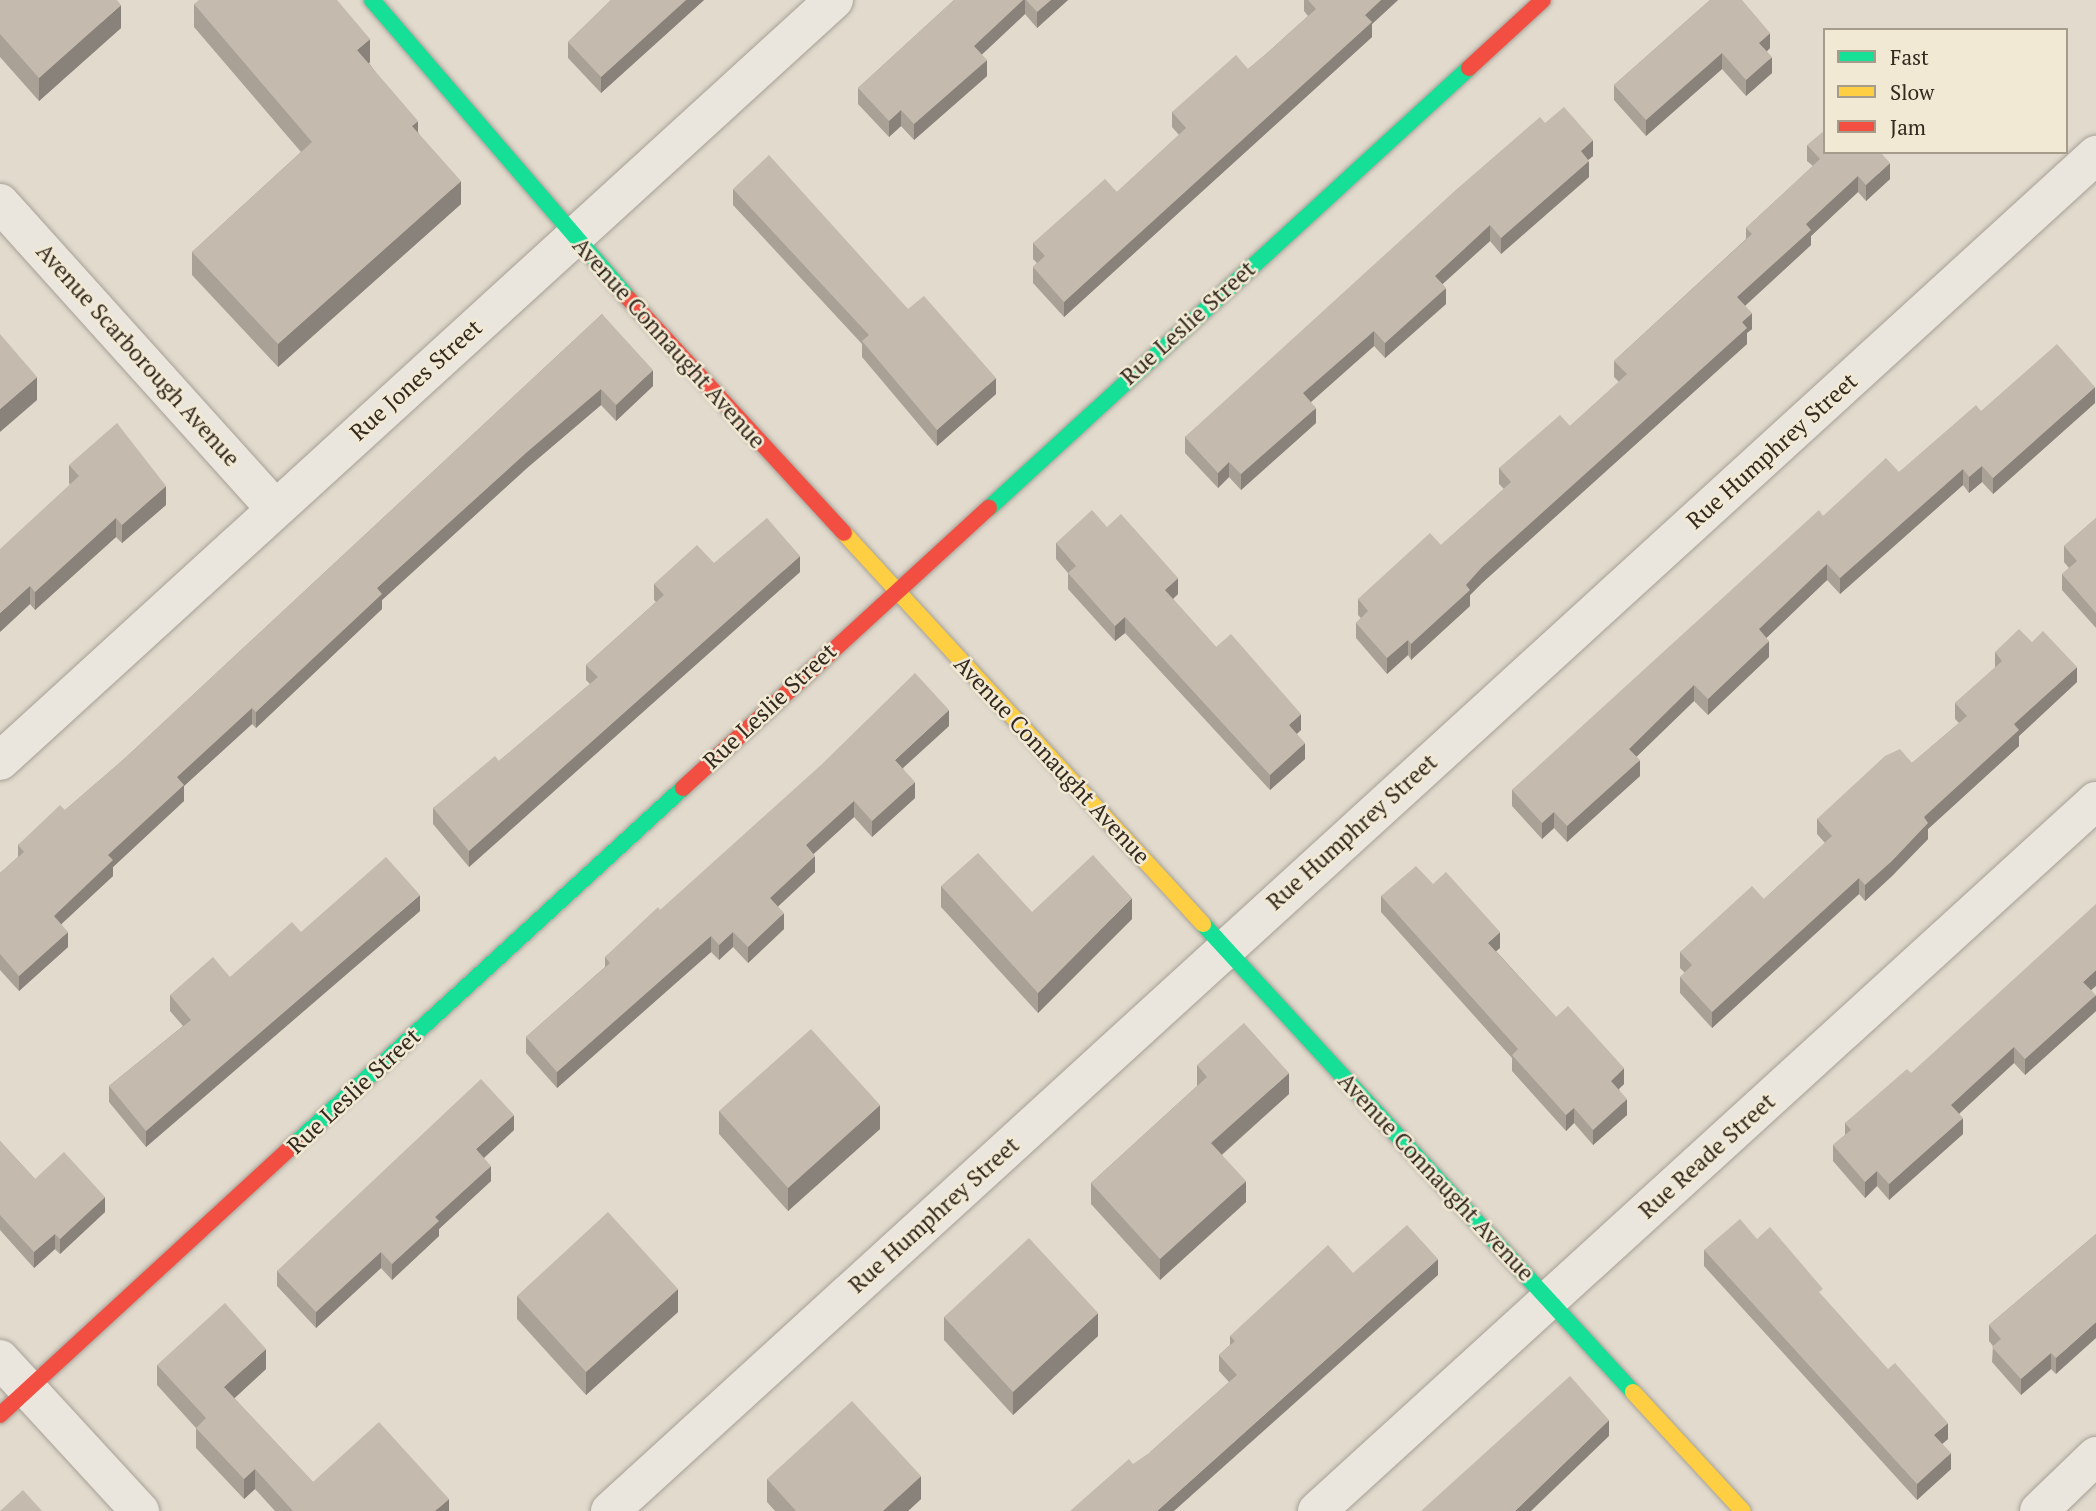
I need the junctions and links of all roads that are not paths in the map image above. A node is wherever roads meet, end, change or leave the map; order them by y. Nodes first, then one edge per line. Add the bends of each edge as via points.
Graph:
1 (372, 0) edge
2 (834, 0) edge
3 (1543, 0) edge
4 (2096, 155) edge
5 (0, 203) edge
6 (574, 240) junction
7 (275, 508) junction
8 (895, 590) junction
9 (0, 761) edge
10 (2096, 801) edge
11 (1225, 948) junction
12 (1549, 1300) junction
13 (0, 1359) edge
14 (14, 1404) edge
15 (2096, 1456) edge
16 (140, 1511) edge
17 (610, 1511) edge
18 (1317, 1511) edge
19 (1743, 1511) edge
20 (2039, 1511) edge

1 - 6 street, Avenue Connaught Avenue
2 - 6 street, Rue Jones Street
3 - 8 street, Rue Leslie Street
4 - 11 street, Rue Humphrey Street
5 - 7 street, Avenue Scarborough Avenue
6 - 7 street, Rue Jones Street
6 - 8 street, Avenue Connaught Avenue
7 - 9 street, Rue Jones Street
8 - 11 street, Avenue Connaught Avenue
8 - 14 street, Rue Leslie Street
10 - 12 street, Rue Reade Street
11 - 12 street, Avenue Connaught Avenue
11 - 17 street, Rue Humphrey Street
12 - 18 street, Rue Reade Street
12 - 19 street, Avenue Connaught Avenue
13 - 14 street
14 - 16 street
15 - 20 street

